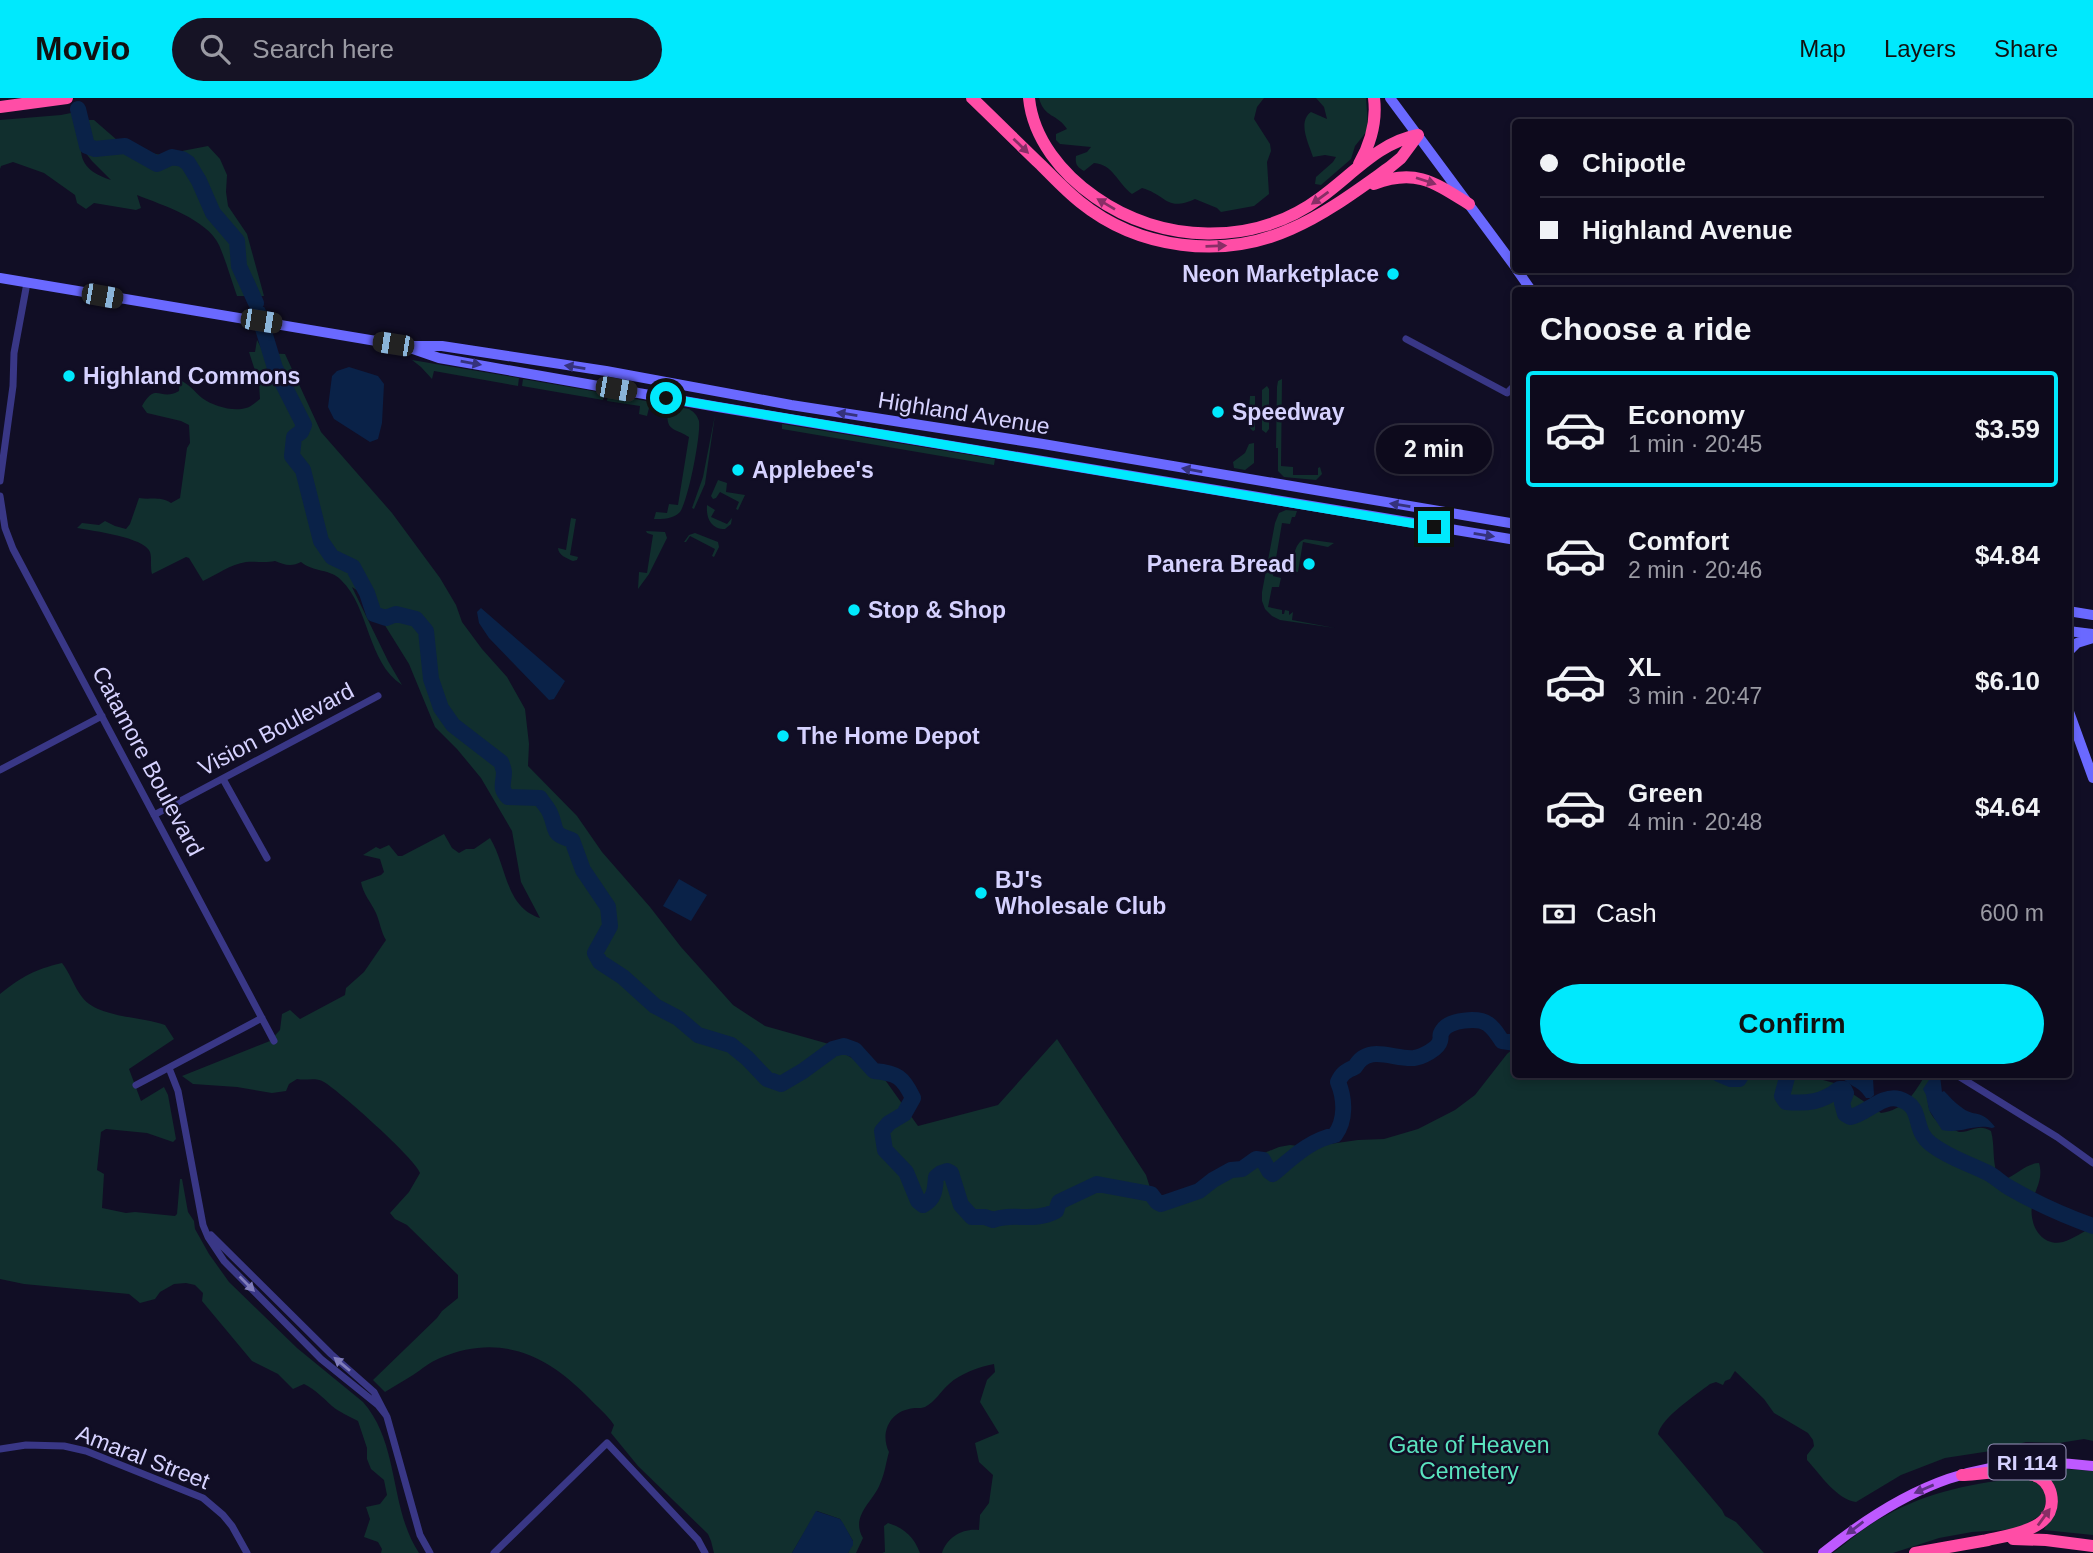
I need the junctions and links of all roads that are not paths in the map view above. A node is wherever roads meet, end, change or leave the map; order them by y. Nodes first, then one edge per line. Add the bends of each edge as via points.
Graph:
1 (67, 98) edge
2 (972, 98) edge
3 (1029, 98) edge
4 (1374, 98) edge
5 (1390, 98) edge
6 (0, 107) edge
7 (1418, 135) junction
8 (1357, 168) junction
9 (1339, 202) junction
10 (1469, 204) junction
11 (1512, 263) edge
12 (0, 278) edge
13 (27, 284) junction
14 (1406, 339) dead end
15 (406, 346) junction
16 (1512, 388) edge
17 (0, 481) edge
18 (0, 496) edge
19 (1512, 523) edge
20 (1512, 539) edge
21 (2072, 612) edge
22 (2093, 615) edge
23 (2072, 632) edge
24 (2093, 636) edge
25 (2072, 648) edge
26 (378, 696) dead end
27 (102, 716) junction
28 (2072, 720) edge
29 (0, 770) edge
30 (2093, 778) edge
31 (223, 779) junction
32 (154, 815) junction
33 (267, 858) dead end
34 (262, 1018) junction
35 (274, 1041) dead end
36 (169, 1068) junction
37 (1961, 1078) edge
38 (136, 1085) dead end
39 (2093, 1163) edge
40 (0, 1449) edge
41 (2093, 1466) edge
42 (1962, 1475) junction
43 (1983, 1541) junction
44 (2093, 1546) edge
45 (247, 1553) edge
46 (430, 1553) edge
47 (494, 1553) edge
48 (705, 1553) edge
49 (1823, 1553) edge
50 (1915, 1553) edge

1 - 6 highway
2 -> 9 highway via 1079,202 1116,225 1157,240 1206,247 1255,241 1300,225
8 -> 3 highway via 1313,203 1274,223 1218,234 1171,231 1123,214 1078,184 1044,144
4 - 8 highway via 1373,132
5 - 7 main road
7 - 8 highway via 1390,145
7 - 9 highway via 1396,163
7 - 10 main road
9 -> 10 highway via 1377,183 1409,176 1434,183
10 - 11 main road
12 - 13 main road, Highland Avenue
13 - 15 main road, Highland Avenue
13 - 17 street via 14,353
14 - 16 street via 1507,393
19 -> 15 main road, Highland Avenue via 596,370 442,346
15 -> 20 main road, Highland Avenue via 439,358 705,405
18 - 27 street, Catamore Boulevard via 13,549
21 - 22 main road
23 - 24 main road
24 - 25 main road
26 - 31 street, Vision Boulevard
27 - 29 street
27 - 32 street, Catamore Boulevard
28 - 30 main road
31 - 32 street, Vision Boulevard
31 - 33 street
32 - 34 street, Catamore Boulevard
34 - 35 street, Catamore Boulevard
34 - 36 street
36 - 38 street
36 - 46 street via 178,1091 205,1230 224,1261 321,1359 386,1415 420,1535
37 - 39 street
40 - 45 street, Amaral Street via 26,1445 86,1451 203,1498 232,1526
41 - 42 main road, RI 114 via 2025,1462
43 -> 42 highway via 2040,1524 2050,1508 2050,1490 2030,1474
42 -> 49 main road, RI 114 via 1888,1506
43 - 44 highway via 2030,1539
43 - 50 highway
47 - 48 street via 607,1443

